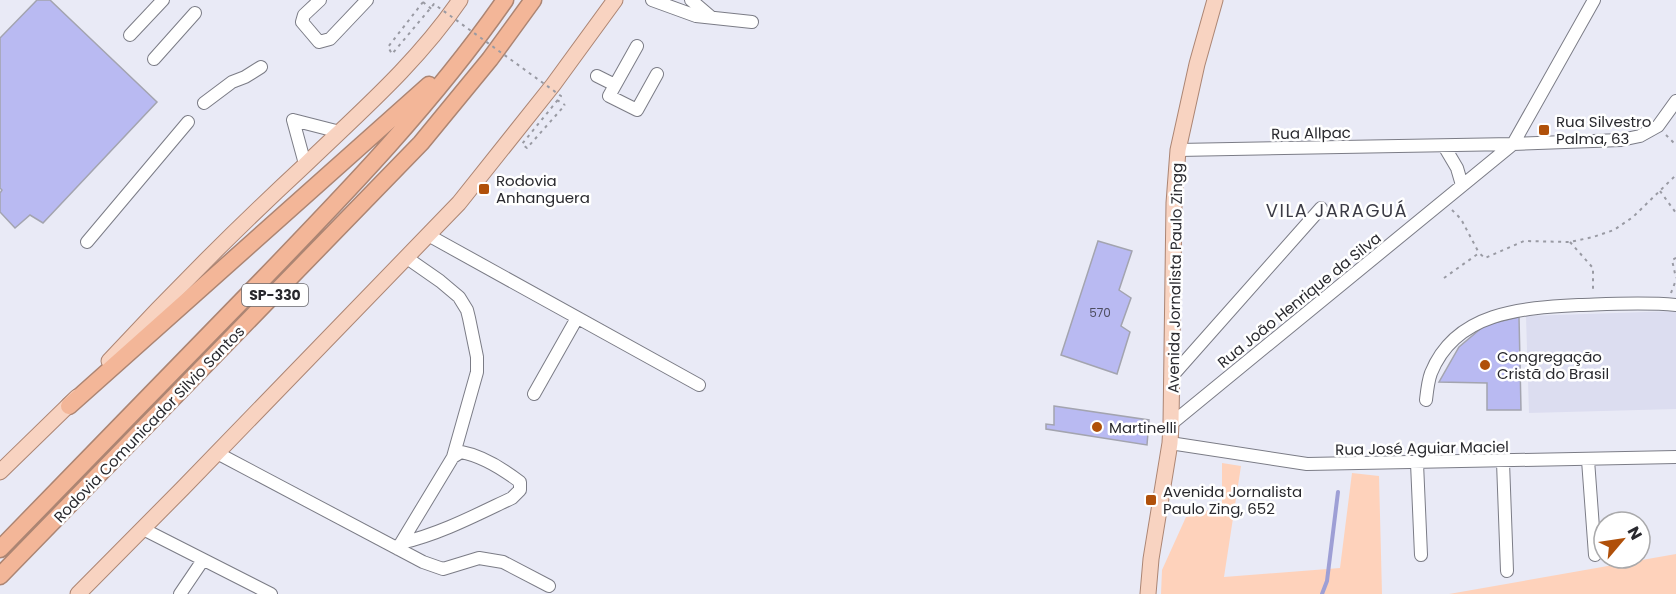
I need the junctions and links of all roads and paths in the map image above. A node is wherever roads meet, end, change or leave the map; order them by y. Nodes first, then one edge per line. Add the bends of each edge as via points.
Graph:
1 (163, 0) edge
2 (320, 0) edge
3 (367, 0) edge
4 (460, 0) edge
5 (505, 0) edge
6 (533, 0) edge
7 (615, 0) edge
8 (652, 0) edge
9 (691, 0) edge
10 (1215, 0) edge
11 (1594, 0) edge
12 (423, 2) dead end
13 (195, 13) dead end
14 (711, 17) junction
15 (752, 22) dead end
16 (130, 34) dead end
17 (476, 42) junction
18 (636, 46) dead end
19 (154, 59) dead end
20 (261, 67) dead end
21 (657, 74) dead end
22 (597, 75) dead end
23 (615, 85) junction
24 (1676, 101) edge
25 (204, 103) dead end
26 (565, 105) dead end
27 (188, 122) dead end
28 (1658, 126) junction
29 (340, 132) junction
30 (1512, 144) junction
31 (1676, 145) edge
32 (1444, 146) junction
33 (1178, 150) junction
34 (306, 164) junction
35 (1676, 175) edge
36 (1462, 185) junction
37 (1659, 191) junction
38 (1442, 202) junction
39 (1321, 208) dead end
40 (1676, 213) edge
41 (428, 235) junction
42 (87, 242) dead end
43 (1569, 242) junction
44 (1479, 253) junction
45 (407, 258) junction
46 (1676, 258) edge
47 (1444, 278) dead end
48 (1676, 278) edge
49 (1592, 305) junction
50 (1676, 305) edge
51 (577, 318) junction
52 (1173, 375) junction
53 (699, 385) dead end
54 (534, 394) dead end
55 (1426, 400) dead end
56 (69, 406) junction
57 (1171, 424) junction
58 (1170, 443) junction
59 (216, 453) junction
60 (453, 457) junction
61 (1676, 458) edge
62 (1588, 460) junction
63 (1503, 462) junction
64 (1418, 463) junction
65 (0, 472) edge
66 (1592, 514) edge
67 (143, 529) junction
68 (400, 546) junction
69 (0, 549) edge
70 (1422, 555) dead end
71 (203, 560) junction
72 (1507, 571) dead end
73 (0, 576) edge
74 (549, 586) dead end
75 (78, 594) edge
76 (180, 594) edge
77 (271, 594) edge
78 (1148, 594) edge

1 - 16 street
2 - 3 street via 302,22 319,42 330,39
4 - 29 main road via 416,59
5 - 17 highway, Rodovia Comunicador Silvio Santos / SP-330
6 - 73 highway, Rodovia Comunicador Silvio Santos / SP-330 via 422,142
7 - 41 main road via 548,93 477,182
8 - 14 street
9 - 14 street
10 - 33 main road, Avenida Jornalista Paulo Zingg
11 - 30 street, Rua João Henrique da Silva
12 - 26 path, bridge via 388,48 392,54 434,4 561,96 522,144 527,148
13 - 19 street
14 - 15 street
17 - 56 highway
17 - 69 highway, Rodovia Comunicador Silvio Santos / SP-330 via 341,198
18 - 23 street
20 - 25 street
21 - 23 street via 637,110 609,96
22 - 23 street
24 - 28 street
27 - 42 street
28 - 30 street, Rua Allpac via 1622,140
28 - 31 path
29 - 34 main road
29 - 34 street via 293,120
30 - 32 street, Rua Allpac
30 - 36 street, Rua João Henrique da Silva
32 - 33 street, Rua Allpac
32 - 36 street
33 - 52 main road, Avenida Jornalista Paulo Zingg
34 - 56 main road via 165,301
35 - 37 path
36 - 38 street, Rua João Henrique da Silva
37 - 40 path
37 - 43 path via 1633,218 1614,230
38 - 44 path via 1461,219
38 - 57 street, Rua João Henrique da Silva
39 - 52 street
41 - 45 main road
41 - 51 street
43 - 44 path via 1524,240 1485,258
43 - 49 path via 1593,268
44 - 47 path
45 - 59 main road
45 - 60 street via 459,297 469,318 477,372
46 - 48 path via 1672,260
49 - 50 street
49 - 55 street via 1504,313 1467,329 1440,357 1430,374
51 - 53 street
51 - 54 street
52 - 57 main road, Avenida Jornalista Paulo Zingg
56 - 65 main road
57 - 58 main road, Avenida Jornalista Paulo Zingg
58 - 64 street, Rua José Aguiar Maciel via 1307,464
58 - 78 main road, Avenida Jornalista Paulo Zingg via 1150,559
59 - 67 main road
59 - 68 street
60 - 68 street
60 - 68 street via 461,452 474,455 520,482 520,490 512,498
61 - 62 street, Rua José Aguiar Maciel
62 - 63 street, Rua José Aguiar Maciel
62 - 66 street
63 - 64 street, Rua José Aguiar Maciel
63 - 72 street
64 - 70 street
67 - 71 street
67 - 75 main road
68 - 74 street via 423,562 443,569 479,558 503,562
71 - 76 street
71 - 77 street

